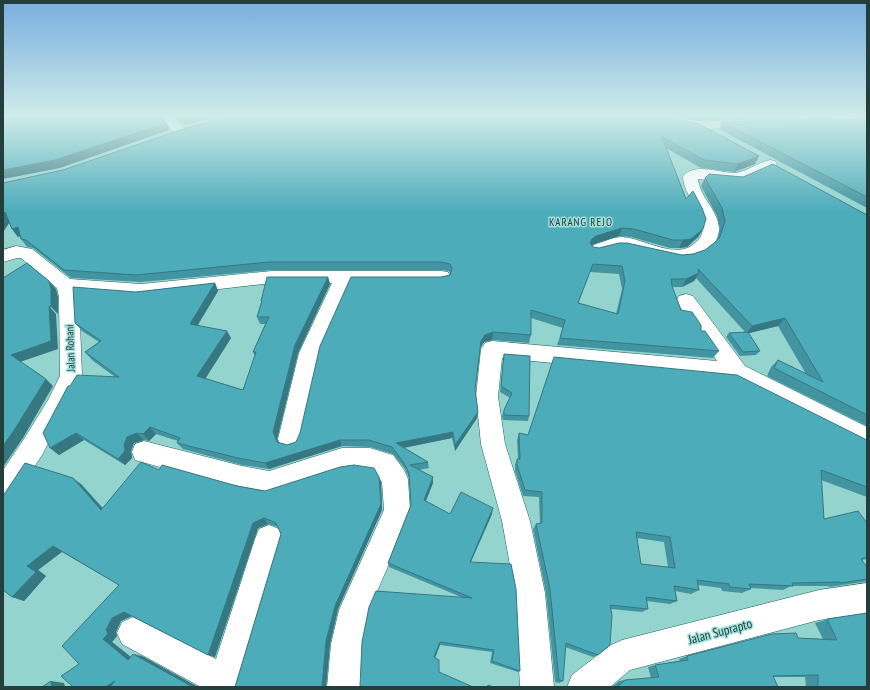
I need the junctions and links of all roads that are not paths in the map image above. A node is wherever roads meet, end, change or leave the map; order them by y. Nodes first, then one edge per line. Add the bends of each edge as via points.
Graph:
1 (770, 164) edge
2 (598, 250) edge
3 (3, 256) edge
4 (345, 276) junction
5 (441, 277) edge
6 (65, 285) junction
7 (686, 301) dead end
8 (737, 372) junction
9 (290, 439) dead end
10 (867, 439) edge
11 (144, 452) dead end
12 (3, 492) edge
13 (269, 539) dead end
14 (867, 598) edge
15 (133, 633) dead end
16 (224, 684) edge
17 (344, 687) edge
18 (537, 687) edge
19 (584, 687) edge

1 - 2 street via 738,178 698,174 690,178 691,186 711,224 710,237 695,251 677,256 622,243
3 - 6 street via 16,252 26,254
4 - 5 street
4 - 6 street via 272,277 141,291
4 - 9 street via 308,358
6 - 12 street, Jalan Rohani via 69,297 71,376 33,447
7 - 8 street
8 - 10 street
8 - 18 street via 492,349 487,396 493,444 516,521 530,593
11 - 17 street via 269,483 329,462 362,459 384,463 395,479 397,510 354,610 347,644
13 - 16 street
14 - 19 street, Jalan Suprapto via 819,605 622,656
15 - 16 street

